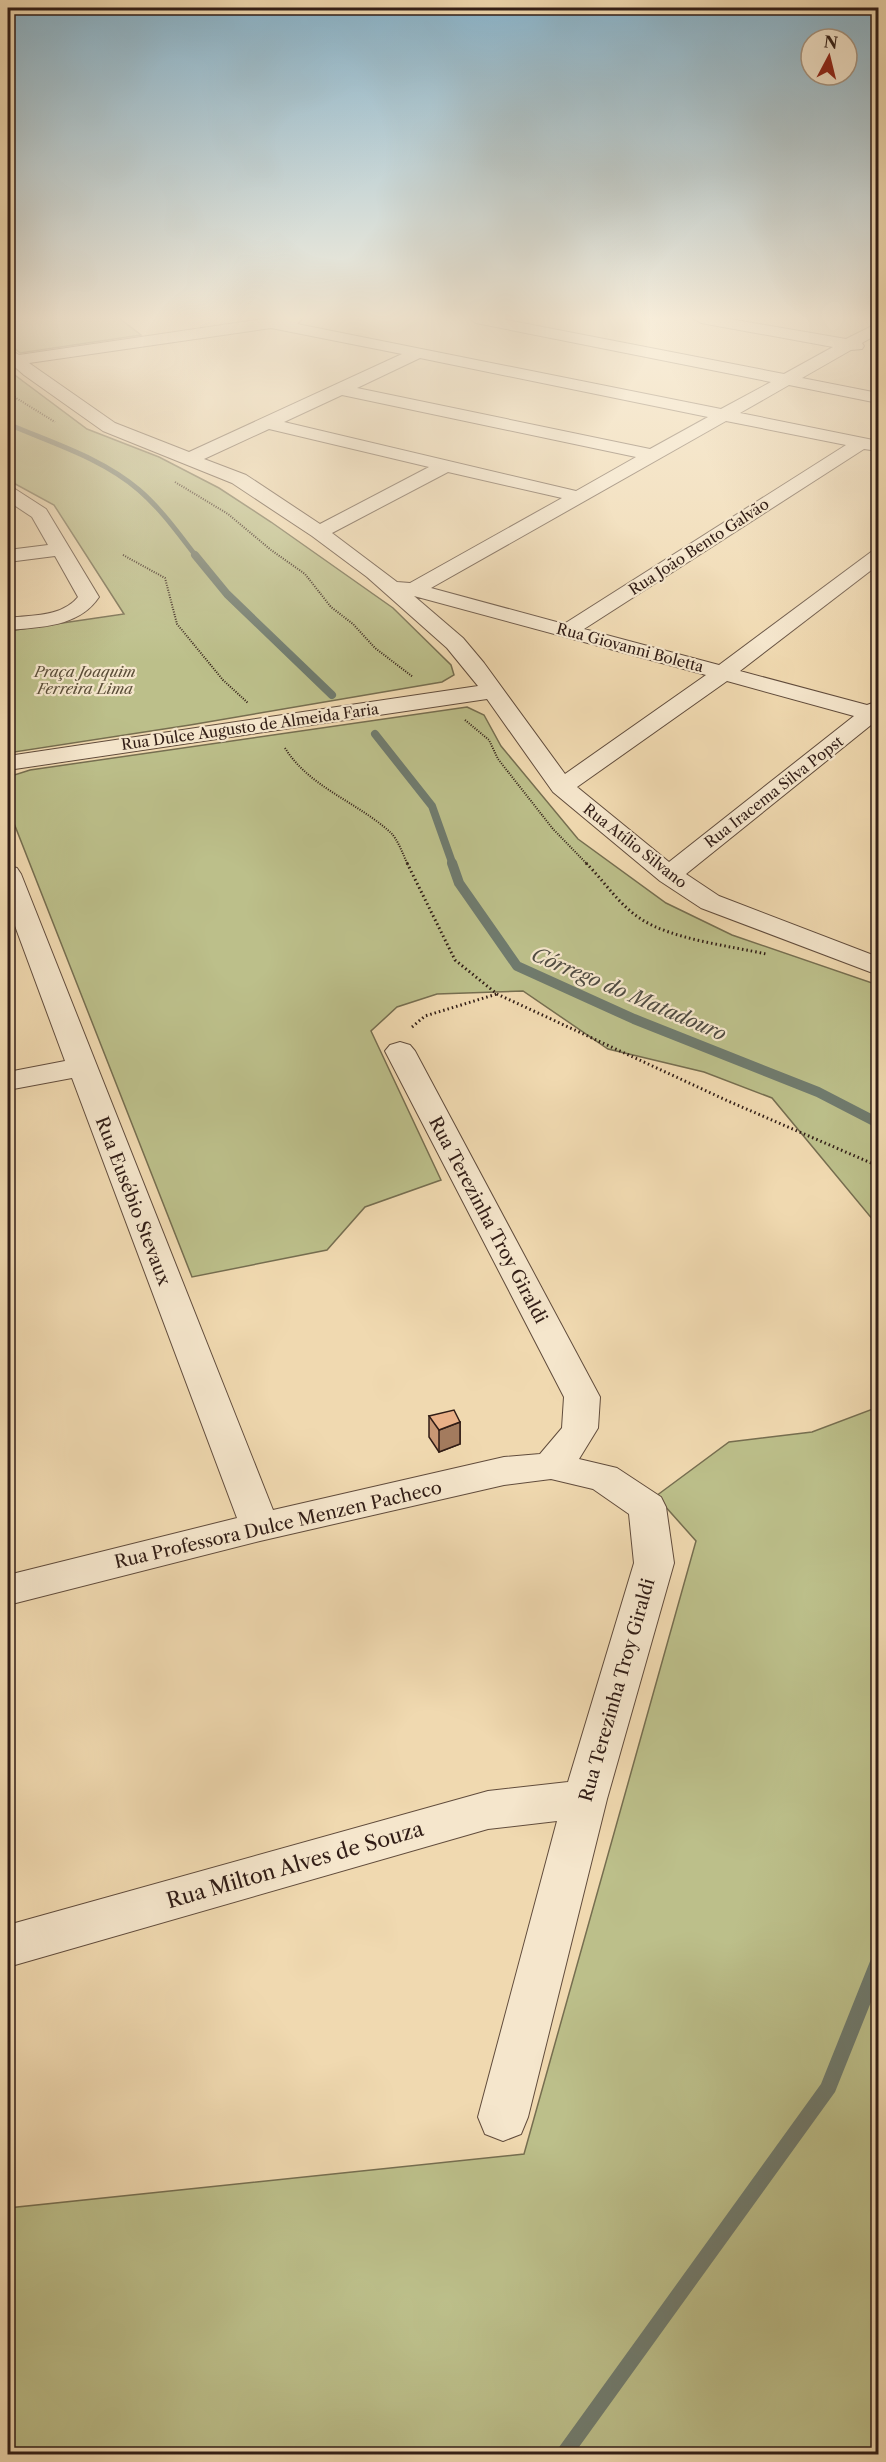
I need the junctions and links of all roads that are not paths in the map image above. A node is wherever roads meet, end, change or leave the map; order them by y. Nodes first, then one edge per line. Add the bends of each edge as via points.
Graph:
1 (124, 433) edge
2 (246, 433) edge
3 (309, 433) edge
4 (548, 433) edge
5 (693, 433) edge
6 (814, 433) edge
7 (870, 444) edge
8 (653, 455) junction
9 (189, 459) junction
10 (447, 465) junction
11 (8, 493) edge
12 (579, 496) junction
13 (319, 532) junction
14 (61, 549) junction
15 (8, 556) edge
16 (879, 556) edge
17 (382, 582) junction
18 (413, 590) junction
19 (516, 618) junction
20 (8, 624) edge
21 (567, 631) junction
22 (469, 637) junction
23 (723, 673) junction
24 (493, 691) junction
25 (876, 712) edge
26 (8, 763) edge
27 (562, 787) junction
28 (8, 874) edge
29 (669, 875) junction
30 (873, 957) edge
31 (400, 1051) road end
32 (82, 1067) junction
33 (8, 1082) edge
34 (551, 1466) junction
35 (260, 1527) junction
36 (8, 1590) edge
37 (585, 1799) junction
38 (8, 1946) edge
39 (503, 2117) dead end

1 - 9 street, Rua Atílio Silvano
2 - 9 street
3 - 10 street
4 - 8 street
5 - 8 street
6 - 7 street
7 - 21 street, Rua João Bento Galvão
8 - 12 street
9 - 13 street, Rua Atílio Silvano via 239,479
10 - 12 street
10 - 13 street
11 - 14 street via 39,513
12 - 18 street
13 - 17 street, Rua Atílio Silvano
14 - 15 street
14 - 20 street via 89,597 83,608 62,616
16 - 23 street
17 - 18 street, Rua Giovanni Boletta
17 - 22 street, Rua Atílio Silvano
18 - 19 street, Rua Giovanni Boletta
19 - 21 street, Rua Giovanni Boletta
19 - 22 street
21 - 23 street, Rua Giovanni Boletta
22 - 24 street, Rua Atílio Silvano
23 - 25 street, Rua Giovanni Boletta
23 - 27 street
24 - 26 street, Rua Dulce Augusto de Almeida Faria
24 - 27 street, Rua Atílio Silvano
25 - 29 street, Rua Iracema Silva Popst
27 - 29 street, Rua Atílio Silvano
28 - 32 street, Rua Eusébio Stevaux
29 - 30 street, Rua Atílio Silvano via 710,902
31 - 34 street, Rua Terezinha Troy Giraldi via 582,1397 584,1419 577,1436
32 - 33 street
32 - 35 street, Rua Eusébio Stevaux
34 - 35 street, Rua Professora Dulce Menzen Pacheco via 504,1471
34 - 37 street, Rua Terezinha Troy Giraldi via 604,1478 647,1508 654,1563
35 - 36 street, Rua Professora Dulce Menzen Pacheco
37 - 38 street, Rua Milton Alves de Souza via 488,1810
37 - 39 street, Rua Terezinha Troy Giraldi

